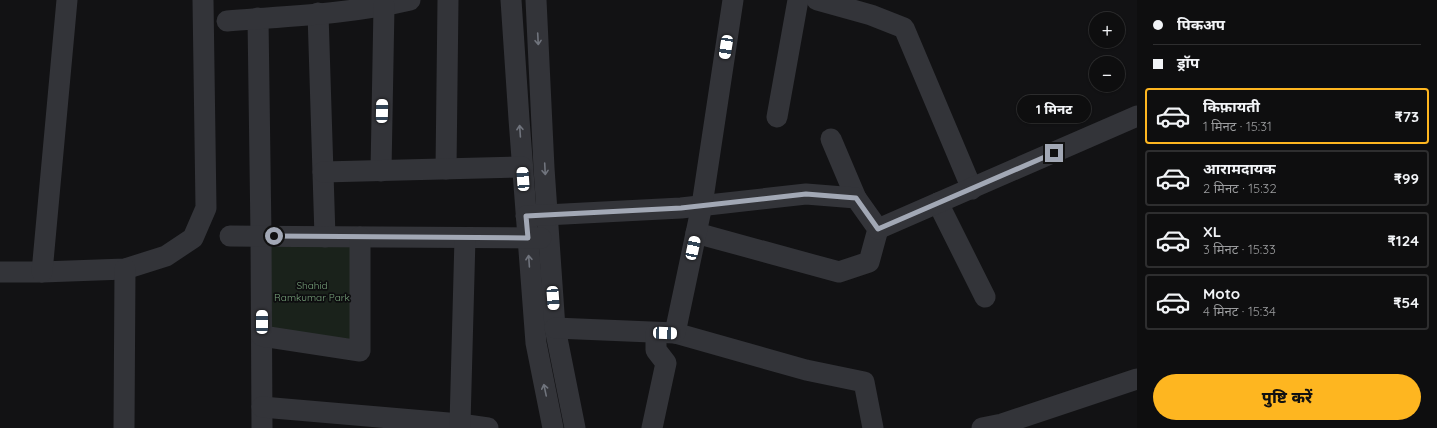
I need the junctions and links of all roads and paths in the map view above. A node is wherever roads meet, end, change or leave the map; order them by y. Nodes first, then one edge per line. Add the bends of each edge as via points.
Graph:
1 (67, 0) edge
2 (203, 0) edge
3 (410, 0) edge
4 (448, 0) edge
5 (511, 0) edge
6 (536, 0) edge
7 (733, 0) edge
8 (798, 0) edge
9 (817, 0) edge
10 (384, 6) junction
11 (318, 13) junction
12 (258, 18) junction
13 (227, 20) dead end
14 (1137, 116) edge
15 (777, 117) dead end
16 (831, 139) dead end
17 (522, 167) junction
18 (446, 169) junction
19 (381, 171) junction
20 (324, 172) junction
21 (972, 189) junction
22 (856, 198) junction
23 (938, 203) junction
24 (702, 205) junction
25 (548, 214) junction
26 (526, 216) junction
27 (878, 229) junction
28 (696, 233) junction
29 (230, 236) dead end
30 (261, 236) junction
31 (326, 237) junction
32 (360, 238) junction
33 (465, 238) junction
34 (528, 238) junction
35 (549, 238) junction
36 (125, 269) junction
37 (0, 272) edge
38 (42, 272) junction
39 (985, 297) dead end
40 (556, 328) junction
41 (665, 333) junction
42 (262, 336) junction
43 (1137, 379) edge
44 (262, 407) junction
45 (425, 424) edge
46 (460, 424) junction
47 (124, 428) edge
48 (262, 428) edge
49 (488, 428) edge
50 (553, 428) edge
51 (575, 428) edge
52 (652, 428) edge
53 (873, 428) edge
54 (982, 428) edge

1 - 38 street
2 - 36 street via 206,208 193,238 166,256
3 - 10 street
4 - 18 street
17 -> 5 street
6 -> 25 street
7 - 24 street
8 - 15 street
9 - 21 street via 871,15 904,28
10 - 11 street
10 - 19 street
11 - 12 street
11 - 20 street
12 - 13 street
12 - 30 street
14 - 21 street
16 - 22 street
17 - 18 street
17 - 26 street
18 - 19 street
19 - 20 street
20 - 31 street
21 - 23 street
22 - 24 street via 806,194
22 - 27 street
23 - 27 street
23 - 39 street
24 - 25 street
24 - 28 street
25 - 26 street
25 - 35 street
26 - 34 street
27 - 28 street via 869,262 839,272
28 - 41 street
29 - 30 street
30 - 31 street
30 - 42 street
31 - 32 street
32 - 33 street
32 - 42 street via 360,352
33 - 34 street
33 - 46 street
34 - 35 street
50 -> 34 street via 536,343
35 - 40 street
36 - 38 street
36 - 47 street
37 - 38 street
40 - 41 street
40 - 51 street
41 - 52 street via 656,350 666,363
41 - 53 street via 806,370 864,382
42 - 44 street
43 - 54 street via 1002,424
44 - 45 street
44 - 48 street
45 - 46 street
46 - 49 street

